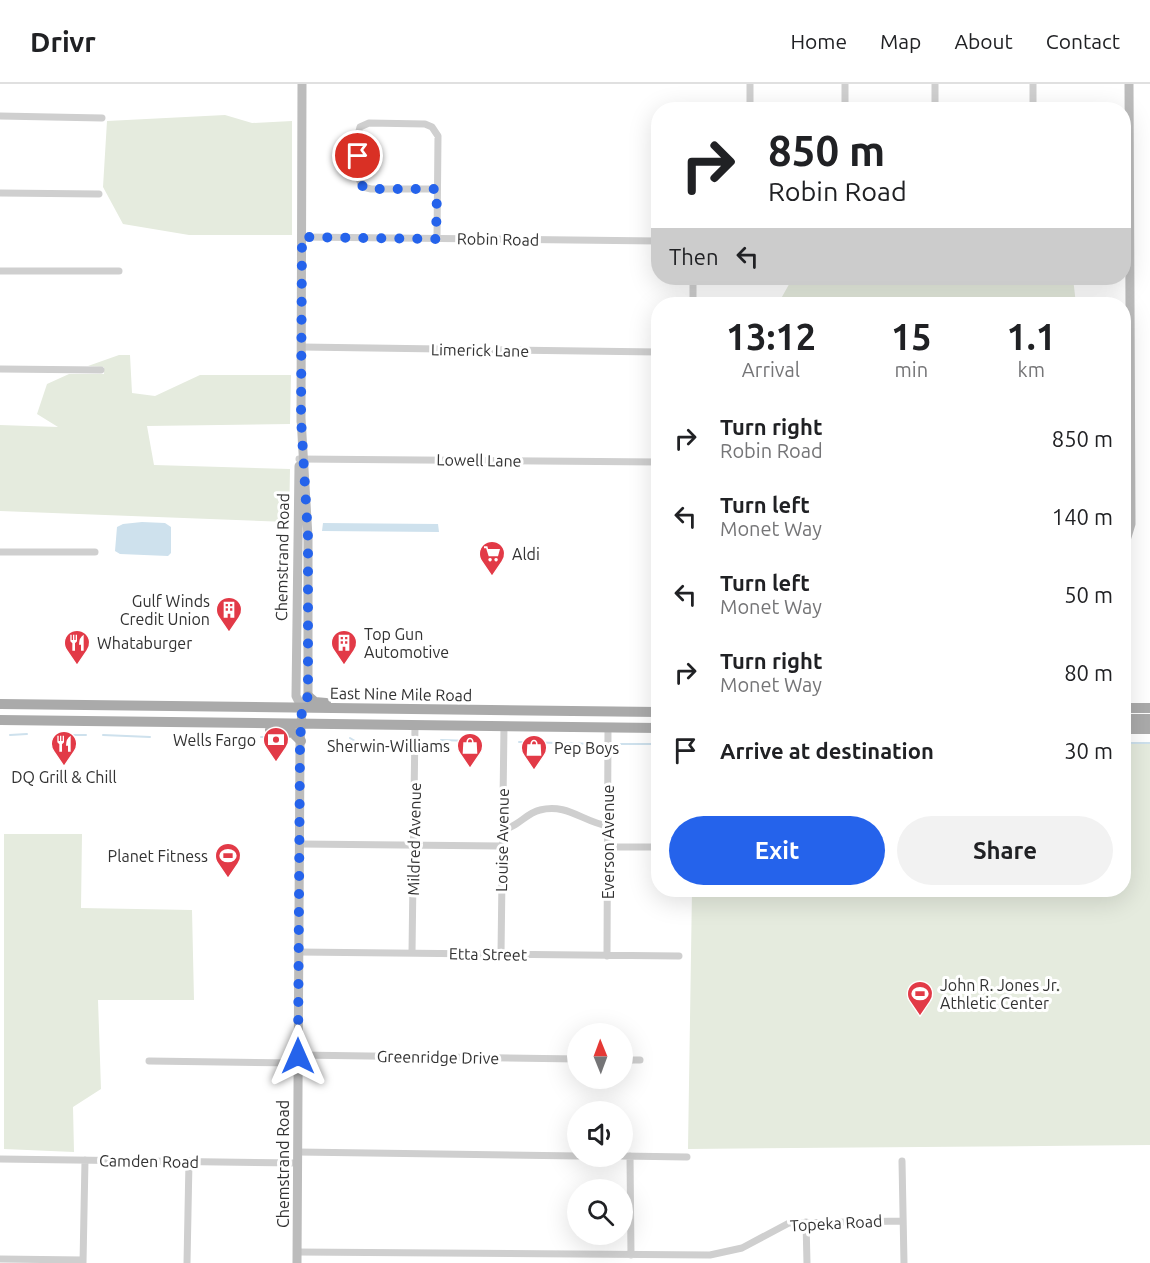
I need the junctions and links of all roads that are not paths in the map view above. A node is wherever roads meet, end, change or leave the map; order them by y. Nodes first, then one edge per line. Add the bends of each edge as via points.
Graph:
1 (302, 84) edge
2 (750, 84) edge
3 (845, 84) edge
4 (935, 84) edge
5 (1033, 84) edge
6 (1129, 84) edge
7 (750, 102) edge
8 (845, 102) edge
9 (935, 102) edge
10 (1033, 102) edge
11 (1129, 102) edge
12 (0, 117) edge
13 (102, 118) dead end
14 (437, 189) junction
15 (0, 193) edge
16 (99, 194) dead end
17 (302, 237) junction
18 (436, 239) junction
19 (651, 242) edge
20 (0, 271) edge
21 (118, 271) dead end
22 (302, 347) junction
23 (651, 352) edge
24 (0, 369) edge
25 (101, 370) dead end
26 (301, 459) junction
27 (651, 462) edge
28 (0, 552) edge
29 (95, 552) dead end
30 (308, 696) junction
31 (0, 697) edge
32 (565, 703) dead end
33 (0, 704) edge
34 (73, 705) junction
35 (150, 706) junction
36 (245, 707) junction
37 (651, 707) edge
38 (302, 708) junction
39 (1131, 708) edge
40 (1150, 708) edge
41 (455, 710) junction
42 (538, 711) junction
43 (552, 711) junction
44 (651, 711) edge
45 (1131, 713) edge
46 (1150, 713) edge
47 (92, 716) junction
48 (0, 717) edge
49 (161, 717) junction
50 (1131, 719) edge
51 (1150, 719) edge
52 (187, 723) junction
53 (651, 723) edge
54 (302, 724) junction
55 (415, 725) junction
56 (504, 726) junction
57 (608, 728) junction
58 (651, 728) edge
59 (1131, 729) edge
60 (1150, 729) edge
61 (301, 741) junction
62 (608, 826) junction
63 (502, 829) junction
64 (300, 844) junction
65 (413, 845) junction
66 (502, 846) junction
67 (608, 847) junction
68 (651, 848) edge
69 (298, 952) junction
70 (412, 953) junction
71 (501, 954) junction
72 (607, 956) junction
73 (679, 956) dead end
74 (298, 1059) junction
75 (567, 1059) edge
76 (633, 1060) edge
77 (639, 1060) dead end
78 (149, 1061) dead end
79 (298, 1152) junction
80 (567, 1156) edge
81 (633, 1156) edge
82 (687, 1156) dead end
83 (0, 1160) edge
84 (85, 1160) junction
85 (189, 1161) junction
86 (902, 1161) dead end
87 (298, 1163) junction
88 (627, 1167) edge
89 (903, 1221) junction
90 (806, 1222) junction
91 (297, 1252) junction
92 (631, 1256) junction
93 (0, 1259) edge
94 (83, 1262) edge
95 (187, 1263) edge
96 (297, 1263) edge
97 (807, 1263) edge
98 (904, 1263) edge

1 - 17 street, Chemstrand Road
2 - 7 street
3 - 8 street
4 - 9 street
5 - 10 street
6 - 11 street
12 - 13 street
14 - 14 street via 438,136 432,127 369,123 360,127 358,178 363,187
14 - 18 street
15 - 16 street
17 - 18 street, Robin Road
17 - 22 street, Chemstrand Road
18 - 19 street, Robin Road
20 - 21 street
22 - 23 street, Limerick Lane
22 - 26 street, Chemstrand Road
24 - 25 street
26 - 27 street, Lowell Lane
26 - 30 street, Chemstrand Road via 308,537
26 - 38 street, Chemstrand Road via 296,696
28 - 29 street
30 - 38 street, Chemstrand Road
30 - 42 main road via 323,703 522,705
31 - 34 main road via 43,698
32 - 37 main road
33 - 34 main road, East Nine Mile Road
34 - 35 main road, East Nine Mile Road
34 - 48 main road via 56,711
35 - 36 main road, East Nine Mile Road
35 - 47 main road via 97,711
36 - 38 main road, East Nine Mile Road
36 - 49 main road via 225,713 173,713
38 - 41 main road, East Nine Mile Road
38 - 49 main road via 294,717 284,718
38 - 54 street, Chemstrand Road
39 - 40 main road
41 - 42 main road, East Nine Mile Road
41 - 54 main road via 433,715 322,713 307,717
42 - 43 main road, East Nine Mile Road
43 - 44 main road, East Nine Mile Road
43 - 56 main road via 516,716
45 - 46 main road
47 - 48 main road
47 - 49 main road
48 - 52 main road, East Nine Mile Road
50 - 51 main road
52 - 54 main road, East Nine Mile Road
52 - 61 main road via 211,730 281,730 293,733
53 - 57 main road via 619,722
54 - 55 main road, East Nine Mile Road
54 - 61 street, Chemstrand Road
55 - 56 main road, East Nine Mile Road
55 - 65 street, Mildred Avenue
56 - 57 main road, East Nine Mile Road
56 - 63 street, Louise Avenue
57 - 58 main road, East Nine Mile Road
57 - 62 street, Everson Avenue
59 - 60 main road
61 - 64 street, Chemstrand Road
62 - 63 street via 565,809 548,808
62 - 67 street, Everson Avenue
63 - 66 street, Louise Avenue
64 - 65 street
64 - 69 street, Chemstrand Road
65 - 66 street
65 - 70 street, Mildred Avenue
66 - 71 street, Louise Avenue
67 - 68 street
67 - 72 street, Everson Avenue
69 - 70 street, Etta Street
69 - 74 street, Chemstrand Road
70 - 71 street, Etta Street
71 - 72 street, Etta Street
72 - 73 street, Etta Street
74 - 75 street, Greenridge Drive
74 - 78 street, Greenridge Drive
74 - 79 street, Chemstrand Road
76 - 77 street
79 - 80 street
79 - 87 street, Chemstrand Road
81 - 82 street
83 - 84 street, Camden Road
84 - 85 street, Camden Road
84 - 94 street
85 - 87 street, Camden Road
85 - 95 street
86 - 89 street
87 - 91 street, Chemstrand Road
88 - 92 street
89 - 90 street, Topeka Road
89 - 98 street
90 - 92 street, Topeka Road via 776,1228 726,1254
90 - 97 street
91 - 92 street, Topeka Road
91 - 96 street, Chemstrand Road
93 - 94 street

